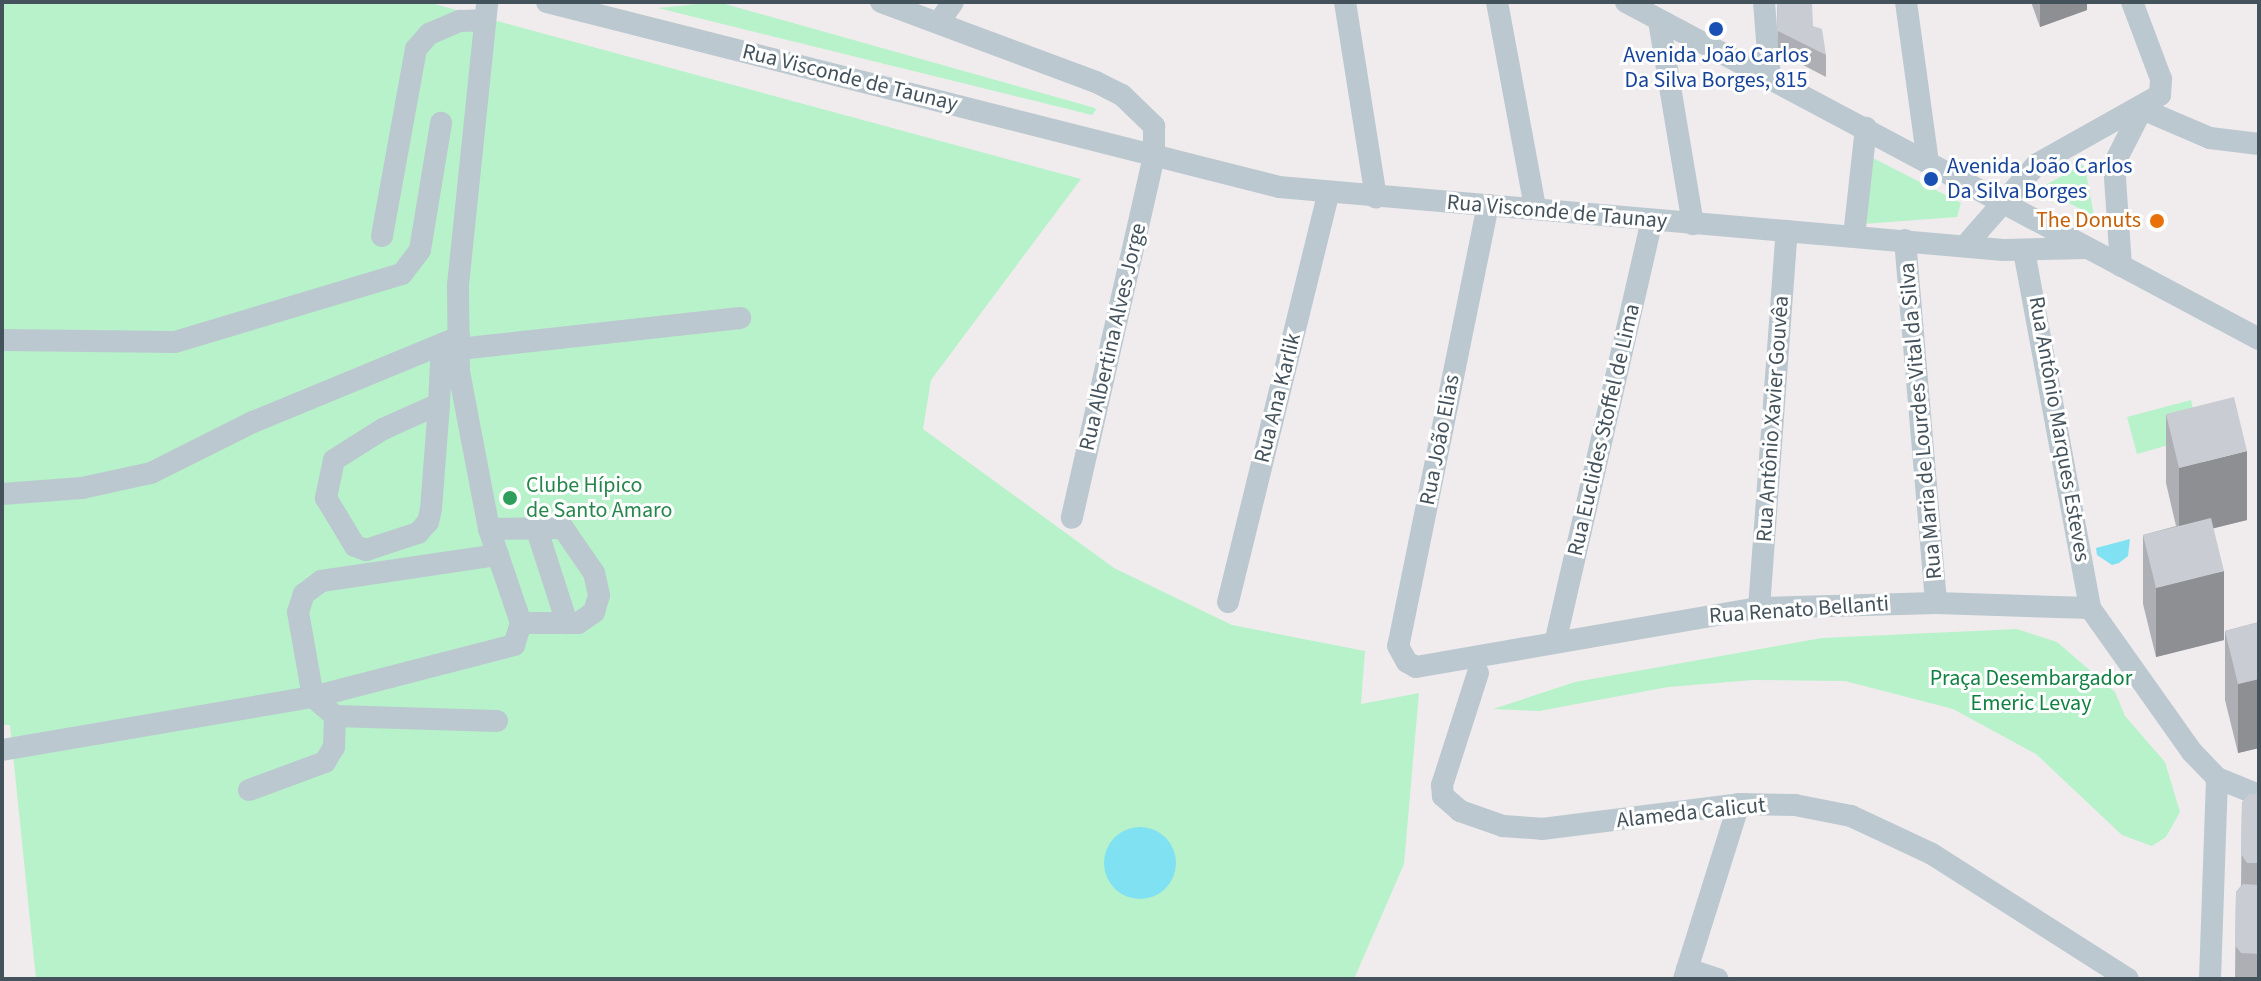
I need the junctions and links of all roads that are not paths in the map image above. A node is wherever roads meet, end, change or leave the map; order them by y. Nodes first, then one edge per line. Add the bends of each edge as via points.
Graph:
1 (547, 2) edge
2 (881, 2) edge
3 (953, 2) edge
4 (1345, 2) edge
5 (1497, 2) edge
6 (1764, 2) edge
7 (1906, 2) edge
8 (2132, 2) edge
9 (1632, 4) edge
10 (485, 11) edge
11 (1659, 21) junction
12 (939, 22) junction
13 (1770, 78) junction
14 (2142, 109) junction
15 (441, 123) dead end
16 (1866, 128) junction
17 (2088, 135) junction
18 (2259, 144) edge
19 (1154, 156) junction
20 (1928, 163) junction
21 (2114, 164) junction
22 (1328, 194) junction
23 (1376, 198) junction
24 (2005, 203) junction
25 (1488, 205) junction
26 (1535, 208) junction
27 (1652, 220) junction
28 (1693, 224) junction
29 (1787, 231) junction
30 (382, 236) dead end
31 (1854, 236) junction
32 (1905, 240) junction
33 (1965, 246) junction
34 (2087, 248) junction
35 (2024, 251) junction
36 (2121, 266) junction
37 (740, 318) dead end
38 (2259, 339) edge
39 (2, 340) edge
40 (453, 343) junction
41 (439, 404) junction
42 (2, 494) edge
43 (1072, 518) dead end
44 (536, 527) junction
45 (489, 529) junction
46 (498, 555) junction
47 (1228, 602) dead end
48 (1936, 603) junction
49 (1759, 608) junction
50 (2090, 608) junction
51 (521, 623) junction
52 (567, 623) junction
53 (1556, 639) junction
54 (1416, 667) joint
55 (1478, 673) dead end
56 (313, 697) junction
57 (335, 716) junction
58 (497, 721) dead end
59 (2, 750) edge
60 (2217, 778) junction
61 (249, 790) dead end
62 (2259, 795) edge
63 (1739, 804) junction
64 (2102, 971) edge
65 (1685, 974) edge
66 (1717, 979) edge
67 (2128, 979) edge
68 (2210, 979) edge

1 - 19 street, Rua Visconde de Taunay
2 - 12 street
3 - 12 street
4 - 23 street
5 - 26 street
6 - 13 street
7 - 20 street
8 - 14 street via 2162,87
9 - 11 street
10 - 30 street via 429,34 416,49
10 - 40 street
11 - 13 street
11 - 28 street
12 - 19 street via 1122,95 1154,126
13 - 16 street
14 - 17 street
14 - 18 street via 2210,138
14 - 21 street
15 - 39 street via 420,250 402,274 175,342
16 - 20 street
16 - 31 street
17 - 21 street
17 - 24 street via 2024,174
19 - 22 street, Rua Visconde de Taunay via 1242,180
19 - 43 street, Rua Albertina Alves Jorge
20 - 24 street
21 - 36 street
22 - 23 street, Rua Visconde de Taunay
22 - 47 street, Rua Ana Karlik
23 - 25 street, Rua Visconde de Taunay
24 - 33 street
24 - 34 street
25 - 26 street, Rua Visconde de Taunay
25 - 54 street, Rua João Elias via 1398,646
26 - 27 street, Rua Visconde de Taunay
27 - 28 street, Rua Visconde de Taunay
27 - 53 street, Rua Euclides Stoffel de Lima
28 - 29 street, Rua Visconde de Taunay
29 - 31 street, Rua Visconde de Taunay
29 - 49 street, Rua Antônio Xavier Gouvêa
31 - 32 street, Rua Visconde de Taunay
32 - 33 street, Rua Visconde de Taunay
32 - 48 street, Rua Maria de Lourdes Vital da Silva
33 - 35 street, Rua Visconde de Taunay
34 - 35 street, Rua Visconde de Taunay
34 - 36 street
35 - 50 street, Rua Antônio Marques Esteves
36 - 38 street
37 - 40 street
40 - 41 street
40 - 42 street via 253,422 151,473 82,488
40 - 45 street
41 - 41 street via 431,509 424,528 366,550 355,546 326,498 334,460 343,449
44 - 45 street
44 - 52 street
44 - 52 street via 563,528 594,573 599,595 594,612 578,623
45 - 46 street
46 - 51 street
46 - 56 street via 312,585 298,612
48 - 49 street, Rua Renato Bellanti
48 - 50 street, Rua Renato Bellanti
49 - 53 street, Rua Renato Bellanti
50 - 60 street via 2139,683
51 - 52 street
51 - 56 street via 514,645 503,651
53 - 54 street, Rua Renato Bellanti
55 - 63 street, Alameda Calicut via 1442,785 1443,796 1460,811 1503,826 1542,829
56 - 57 street
56 - 59 street
57 - 58 street
57 - 61 street via 334,747 325,762
60 - 62 street
60 - 68 street
63 - 64 street, Alameda Calicut via 1795,805 1894,832
63 - 65 street
64 - 67 street, Alameda Calicut
65 - 66 street

